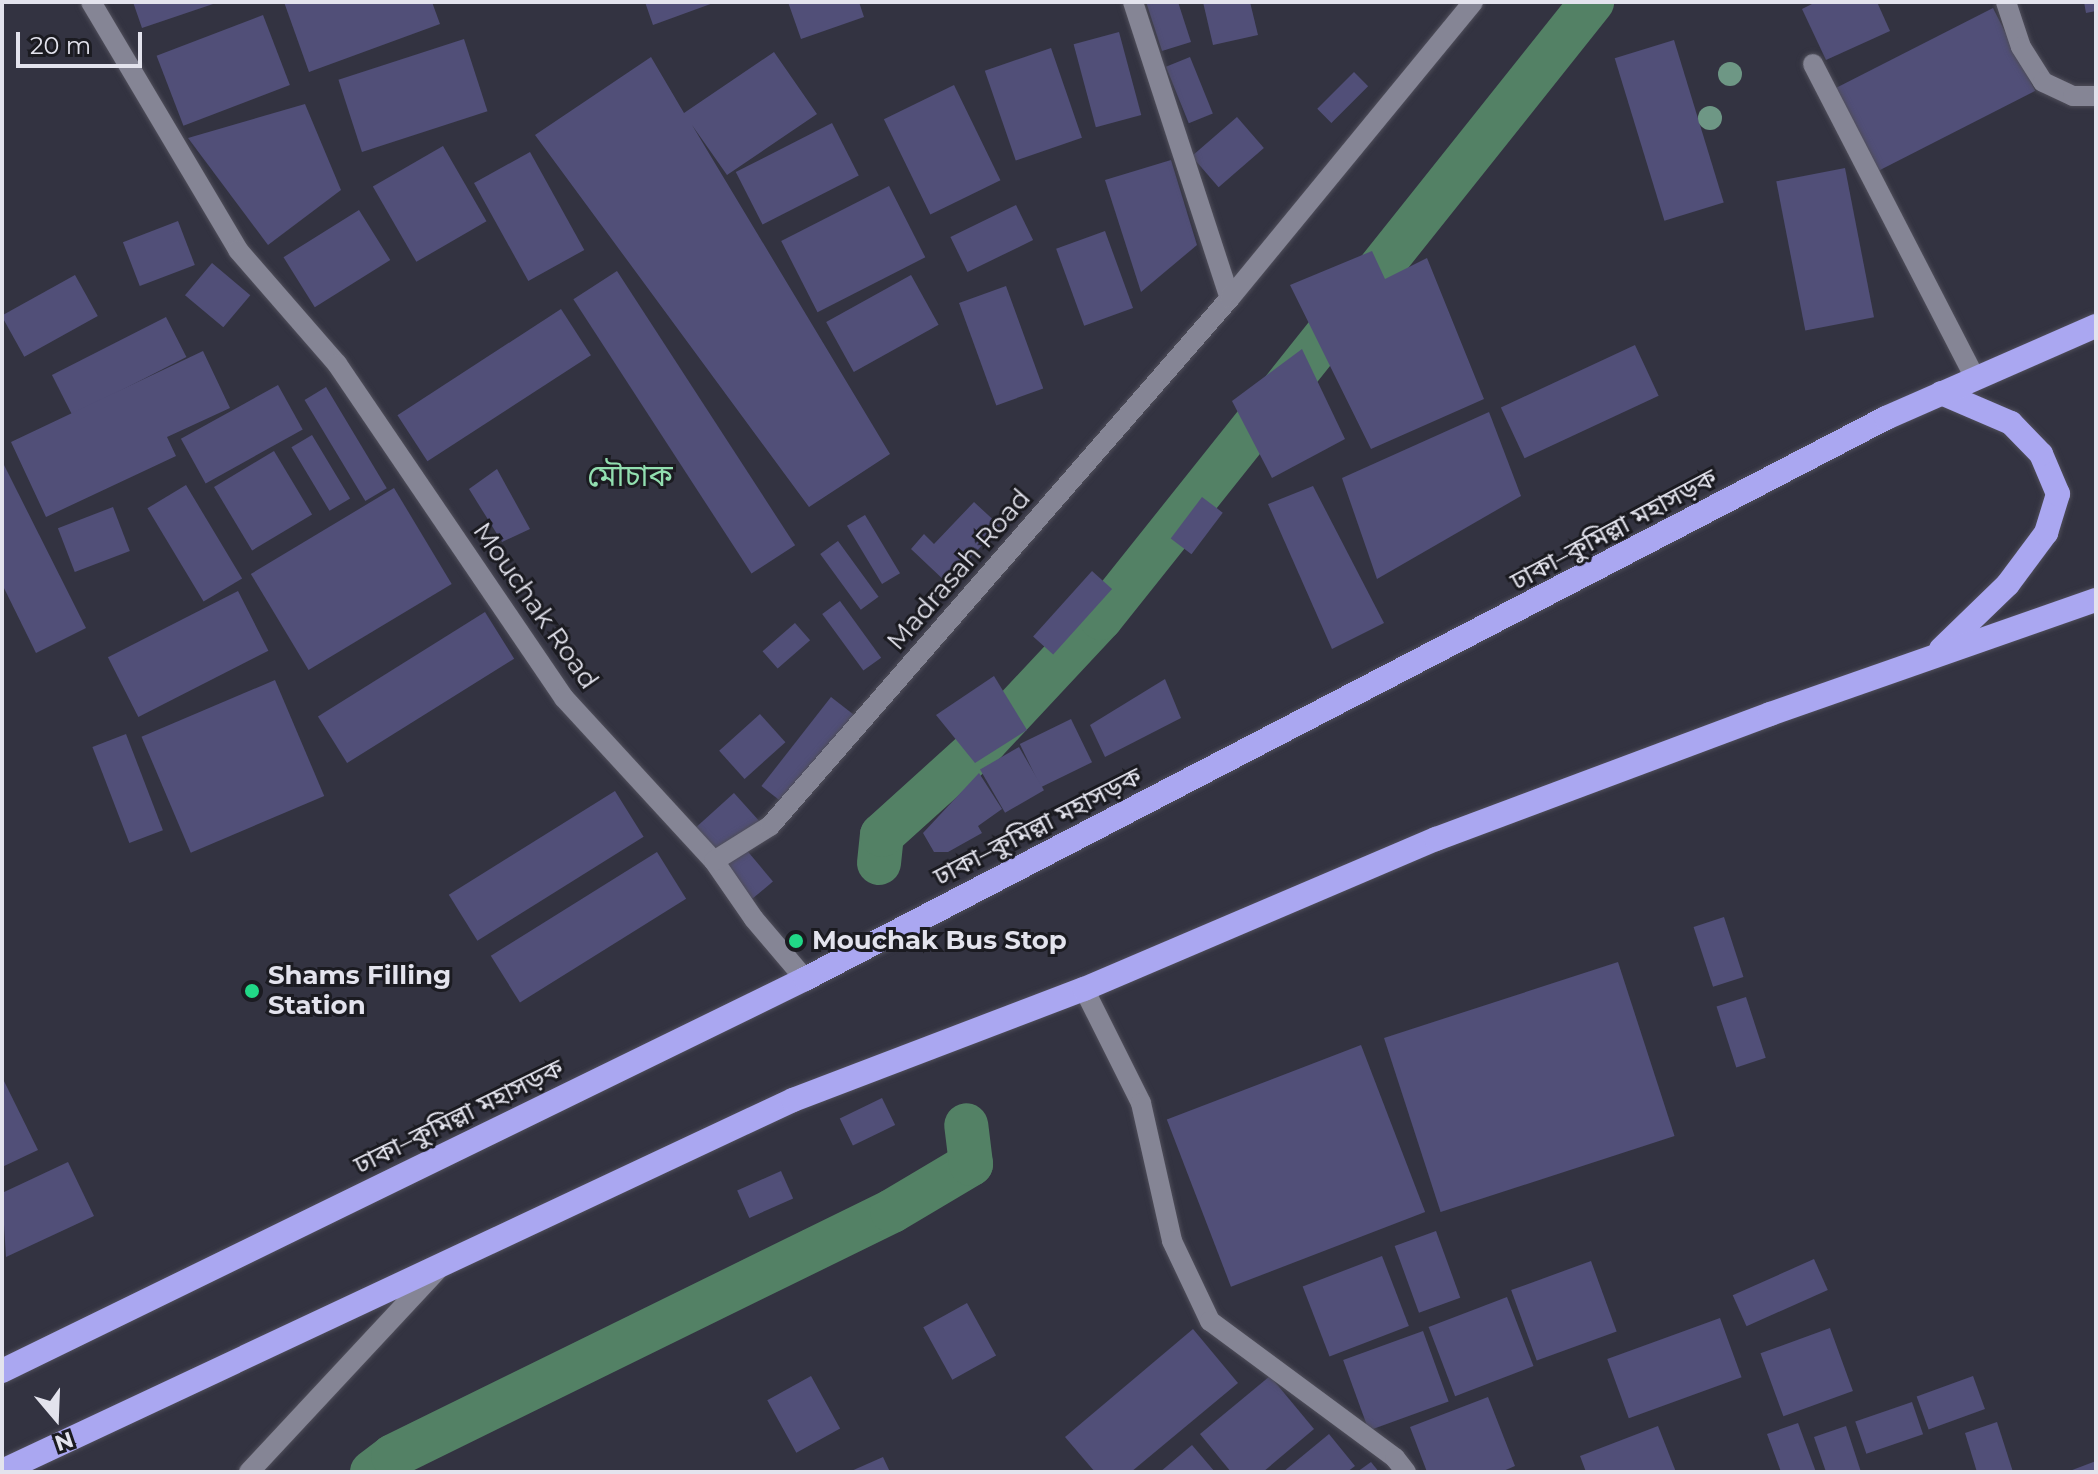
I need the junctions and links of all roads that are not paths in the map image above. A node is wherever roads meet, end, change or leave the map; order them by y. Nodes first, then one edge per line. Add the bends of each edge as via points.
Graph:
1 (91, 2) edge
2 (1133, 2) edge
3 (1473, 2) edge
4 (2006, 2) edge
5 (1813, 64) dead end
6 (2096, 96) edge
7 (1230, 298) junction
8 (2096, 326) edge
9 (1975, 378) junction
10 (1941, 393) junction
11 (2096, 600) edge
12 (1934, 656) junction
13 (714, 861) junction
14 (805, 979) junction
15 (1084, 989) junction
16 (450, 1256) junction
17 (2, 1371) edge
18 (252, 1469) edge
19 (2, 1471) edge
20 (1406, 1472) edge

1 - 13 street, Mouchak Road via 238,250 337,364 564,698
2 - 7 street
3 - 7 street, Madrasah Road
4 - 6 street via 2021,47 2043,82 2073,96
5 - 9 street
7 - 13 street, Madrasah Road via 770,826
8 - 9 highway, ঢাকা–কুমিল্লা মহাসড়ক
9 - 10 highway, ঢাকা–কুমিল্লা মহাসড়ক
10 - 12 highway via 2011,423 2041,454 2058,494 2046,533 2008,584
10 - 14 highway, ঢাকা–কুমিল্লা মহাসড়ক
11 - 12 highway
12 - 15 highway via 1436,839
13 - 14 street, Mouchak Road
14 - 17 highway, ঢাকা–কুমিল্লা মহাসড়ক
15 - 16 highway via 793,1100
15 - 20 street via 1141,1103 1172,1241 1210,1321 1395,1458
16 - 18 street
16 - 19 highway

